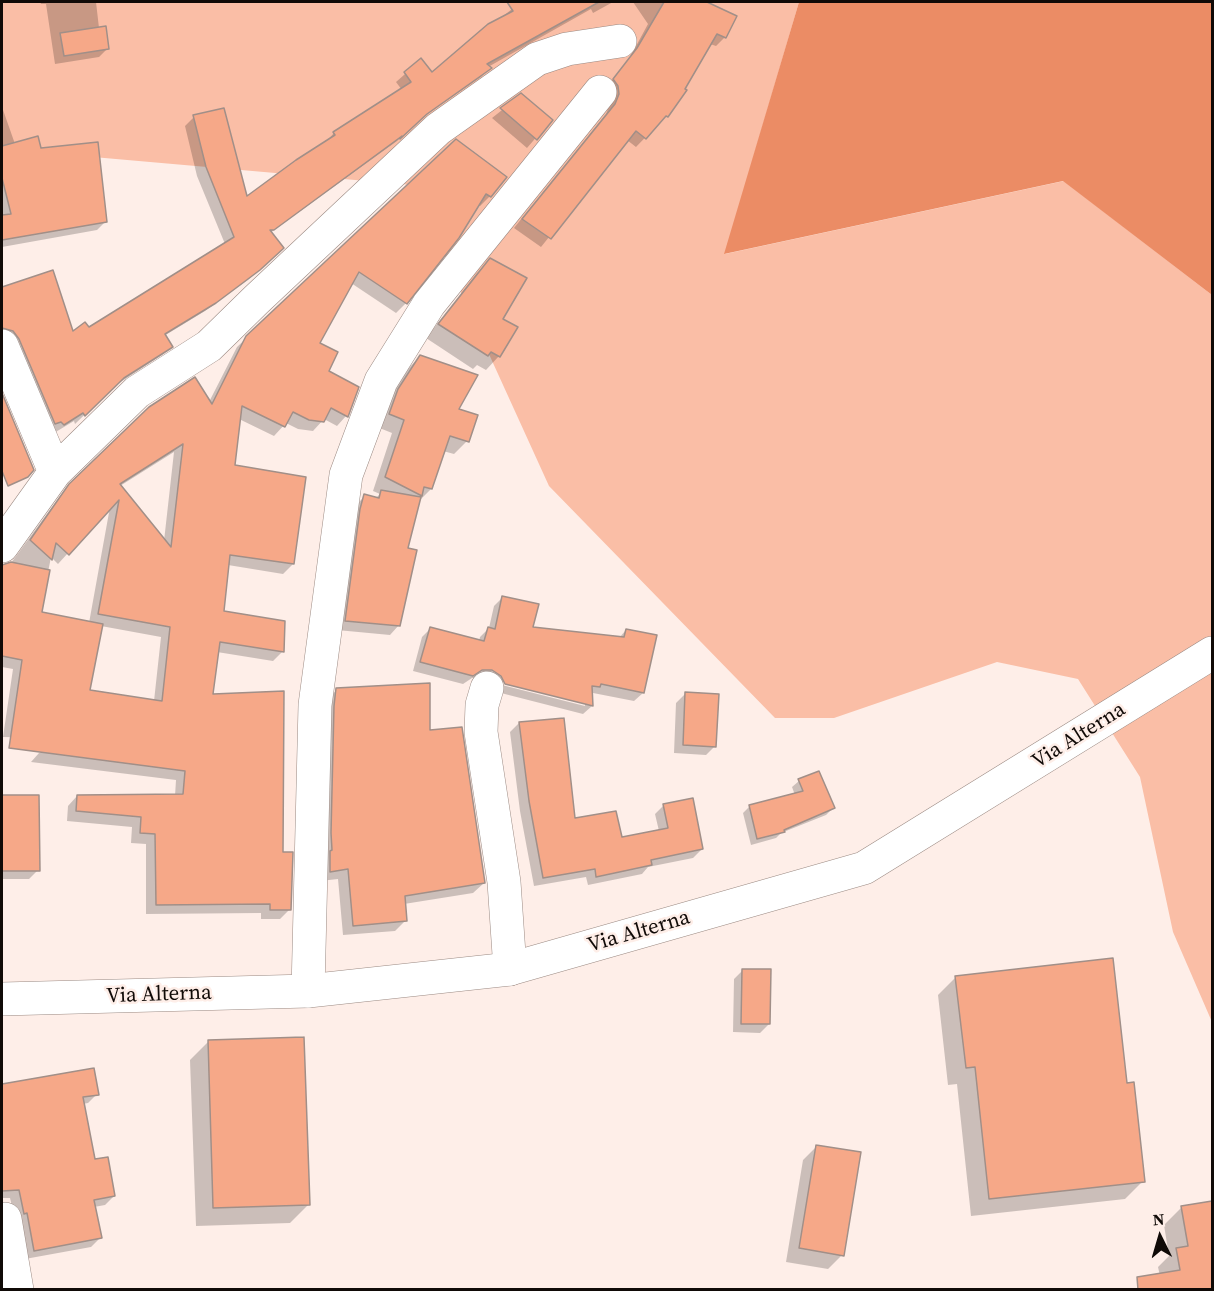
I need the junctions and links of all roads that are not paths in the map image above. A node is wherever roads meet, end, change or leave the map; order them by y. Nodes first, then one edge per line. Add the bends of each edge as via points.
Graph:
1 (620, 41) dead end
2 (600, 92) dead end
3 (2, 346) edge
4 (56, 472) junction
5 (2, 546) edge
6 (1209, 656) edge
7 (487, 688) dead end
8 (510, 969) junction
9 (308, 991) junction
10 (2, 999) edge
11 (5, 1219) dead end
12 (17, 1290) edge

1 - 4 street via 567,49 537,59 438,129 209,346 137,392
2 - 9 street via 429,304 381,381 346,475 315,705
3 - 4 street
4 - 5 street
6 - 8 street, Via Alterna via 864,868
7 - 8 street via 481,732 504,882
8 - 9 street, Via Alterna
9 - 10 street, Via Alterna
11 - 12 street

